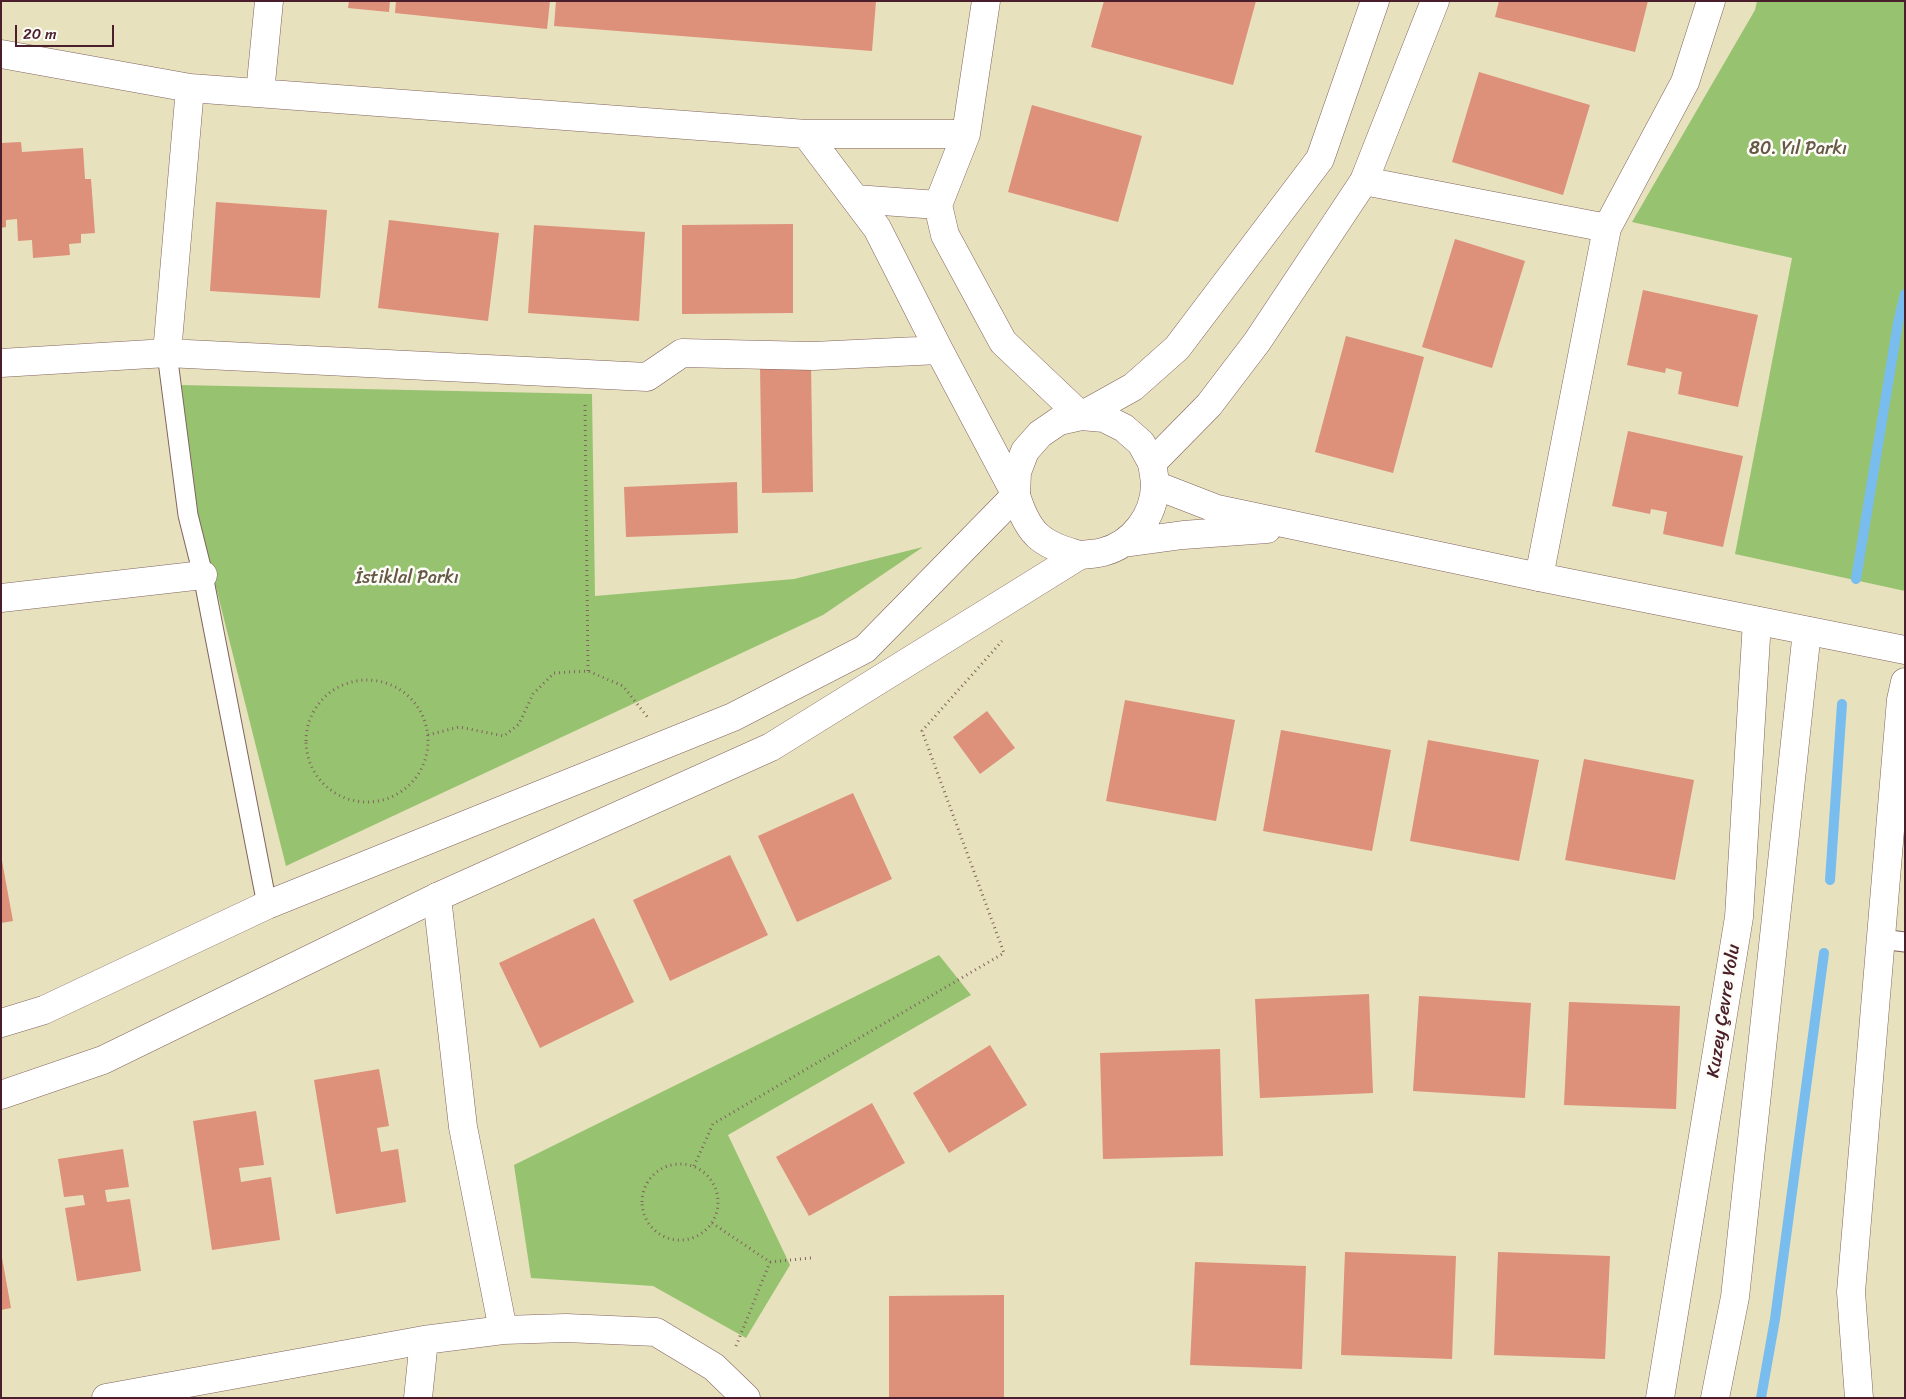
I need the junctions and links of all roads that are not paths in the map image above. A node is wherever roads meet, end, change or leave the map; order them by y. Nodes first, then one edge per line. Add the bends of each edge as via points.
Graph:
1 (269, 1) edge
2 (986, 1) edge
3 (1375, 1) edge
4 (1435, 1) edge
5 (1711, 1) edge
6 (1, 54) edge
7 (190, 88) junction
8 (260, 93) junction
9 (806, 134) junction
10 (966, 134) junction
11 (1364, 181) junction
12 (855, 199) junction
13 (938, 205) junction
14 (1607, 228) junction
15 (938, 350) junction
16 (167, 353) junction
17 (1, 363) edge
18 (1081, 416) junction
19 (1153, 474) junction
20 (1016, 495) junction
21 (1299, 526) junction
22 (1124, 543) junction
23 (1080, 555) junction
24 (203, 575) junction
25 (1539, 577) junction
26 (1, 598) edge
27 (1757, 621) junction
28 (1807, 631) junction
29 (1905, 650) edge
30 (1905, 682) edge
31 (437, 897) junction
32 (268, 905) junction
33 (1893, 941) edge
34 (1, 1023) edge
35 (1, 1095) edge
36 (503, 1330) junction
37 (424, 1340) junction
38 (106, 1398) edge
39 (418, 1398) edge
40 (746, 1398) edge
41 (1660, 1398) edge
42 (1715, 1398) edge
43 (1860, 1398) edge

1 - 8 street
2 - 10 street
3 - 18 street via 1320,159 1177,348 1132,387
4 - 11 street
5 - 14 street via 1685,82
6 - 7 street
7 - 8 street
7 - 16 street
8 - 9 street
9 - 10 street
9 - 12 street
10 - 13 street
11 - 14 street
11 - 19 street via 1257,342
12 - 13 street
12 - 15 street via 877,228
13 - 18 street via 945,235 1003,342
14 - 25 street
15 - 16 street via 813,356 682,353 647,377
15 - 20 street
16 - 17 street
16 - 24 lane via 188,515
18 - 19 street via 1104,418 1124,428 1141,443
18 - 20 street via 1059,421 1040,434 1025,451 1017,472
19 - 21 street via 1217,509
19 - 22 street via 1152,508 1141,528
20 - 23 street via 1023,518 1038,536 1057,549
20 - 32 street via 865,649 734,717
21 - 22 street
21 - 25 street
22 - 23 street via 1103,552
23 - 31 street via 771,747
24 - 26 street
24 - 32 lane
25 - 27 street
27 - 28 street
27 - 41 street, Kuzey Çevre Yolu via 1739,917
28 - 29 street
28 - 42 street via 1734,1297
30 - 33 street via 1901,700
31 - 35 street via 103,1060
31 - 36 street via 463,1127
32 - 34 street via 44,1010
33 - 43 street via 1851,1292
36 - 37 street
36 - 40 street via 566,1328 656,1332 714,1368
37 - 38 street
37 - 39 street

